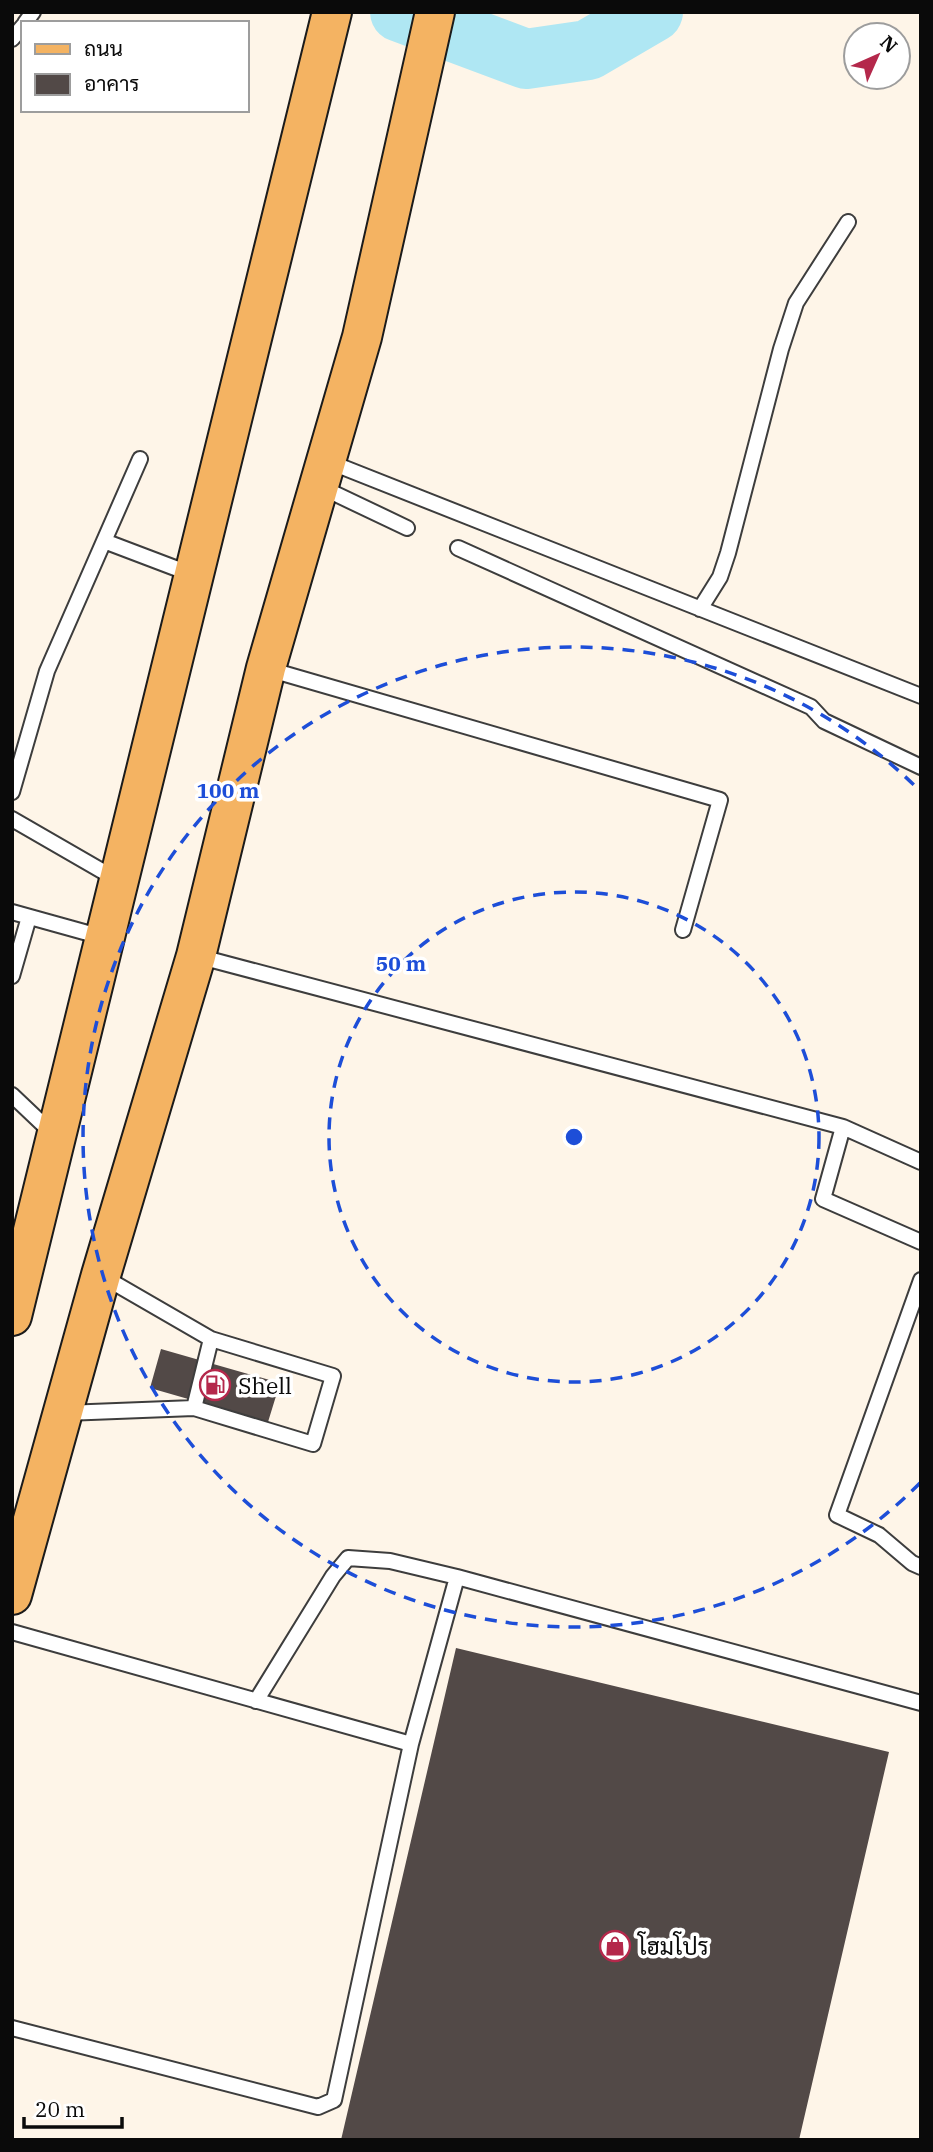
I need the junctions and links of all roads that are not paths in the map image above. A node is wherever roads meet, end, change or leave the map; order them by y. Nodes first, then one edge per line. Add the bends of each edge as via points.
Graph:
1 (435, 12) edge
2 (329, 26) edge
3 (848, 222) dead end
4 (140, 459) dead end
5 (324, 474) junction
6 (407, 528) dead end
7 (104, 541) junction
8 (458, 548) dead end
9 (192, 575) junction
10 (700, 609) junction
11 (266, 668) junction
12 (921, 696) edge
13 (921, 767) edge
14 (12, 792) edge
15 (12, 819) edge
16 (117, 880) junction
17 (12, 912) edge
18 (29, 917) junction
19 (683, 930) dead end
20 (103, 937) junction
21 (196, 956) junction
22 (12, 976) edge
23 (12, 1095) edge
24 (843, 1127) junction
25 (55, 1137) junction
26 (921, 1162) edge
27 (921, 1242) edge
28 (101, 1275) junction
29 (921, 1280) edge
30 (12, 1316) edge
31 (211, 1339) junction
32 (194, 1408) junction
33 (63, 1413) junction
34 (921, 1567) edge
35 (457, 1577) junction
36 (12, 1595) edge
37 (12, 1632) edge
38 (256, 1701) junction
39 (921, 1703) edge
40 (411, 1744) junction
41 (12, 2028) edge

1 - 5 main road via 362,337
2 - 9 main road
3 - 10 lane via 796,303 728,554
4 - 7 lane
5 - 6 lane
5 - 10 lane
5 - 11 main road
7 - 9 lane
7 - 14 lane via 47,671
8 - 13 lane via 811,707 824,721
9 - 16 main road
10 - 12 lane
11 - 19 lane via 720,800
11 - 21 main road
15 - 16 lane
16 - 20 main road
17 - 18 lane
18 - 20 lane
18 - 22 lane
20 - 25 main road
21 - 24 lane
21 - 28 main road
23 - 25 lane
24 - 26 lane
24 - 27 lane via 823,1199
25 - 30 main road
28 - 31 lane
28 - 33 main road
29 - 34 lane via 837,1515 879,1535
31 - 32 lane
31 - 32 lane via 333,1376 313,1444
32 - 33 lane
33 - 36 main road
35 - 38 lane via 390,1561 348,1558
35 - 39 lane
35 - 40 lane
37 - 38 lane
38 - 40 lane
40 - 41 lane via 337,2091 327,2105 318,2107

